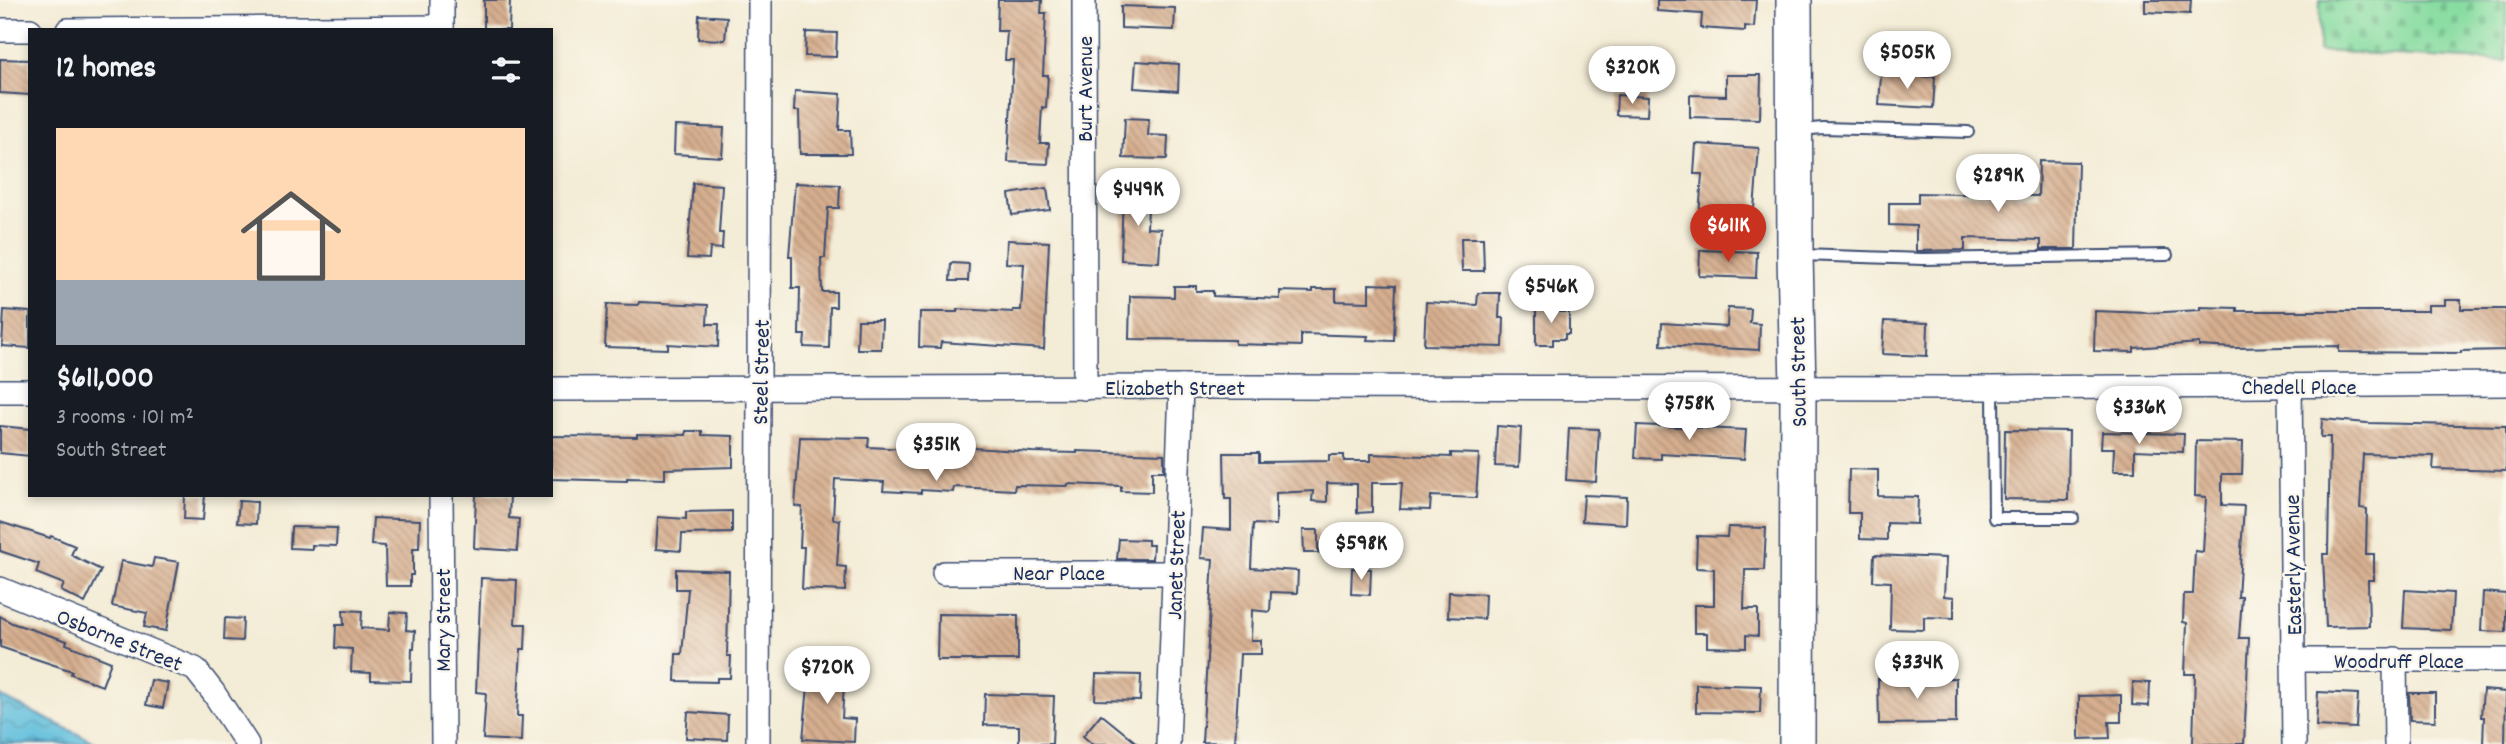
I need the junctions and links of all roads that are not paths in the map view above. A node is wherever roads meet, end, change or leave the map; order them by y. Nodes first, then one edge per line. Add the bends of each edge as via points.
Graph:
1 (442, 0) edge
2 (760, 0) edge
3 (1084, 0) edge
4 (1794, 0) edge
5 (442, 28) edge
6 (0, 30) edge
7 (28, 30) edge
8 (1794, 131) junction
9 (1968, 132) dead end
10 (1794, 255) junction
11 (2167, 255) dead end
12 (2506, 384) edge
13 (2290, 386) junction
14 (1181, 387) junction
15 (1085, 388) junction
16 (1798, 388) junction
17 (1993, 388) junction
18 (553, 389) edge
19 (758, 389) junction
20 (0, 391) edge
21 (28, 391) edge
22 (442, 497) edge
23 (2073, 518) dead end
24 (944, 573) dead end
25 (1175, 573) junction
26 (0, 589) edge
27 (2395, 659) junction
28 (2293, 660) junction
29 (2506, 660) edge
30 (247, 744) edge
31 (443, 744) edge
32 (758, 744) edge
33 (1168, 744) edge
34 (1797, 744) edge
35 (2294, 744) edge
36 (2396, 744) edge

1 - 5 street
2 - 19 street, Steel Street
3 - 15 street, Burt Avenue
4 - 8 main road, South Street
6 - 7 street
8 - 9 lane
8 - 10 main road, South Street
10 - 11 lane via 1923,259
10 - 16 main road, South Street
12 - 13 street, Chedell Place
13 - 17 street, Chedell Place
13 - 28 street, Easterly Avenue
14 - 15 street, Elizabeth Street
14 - 16 street, Elizabeth Street
14 - 25 street, Janet Street
15 - 19 street, Elizabeth Street
16 - 17 street, Chedell Place
16 - 34 main road, South Street
17 - 23 lane via 1994,519
18 - 19 street, Elizabeth Street
19 - 32 street, Steel Street
20 - 21 street
22 - 31 street, Mary Street
24 - 25 street, Near Place
25 - 33 street, Janet Street
26 - 30 street, Osborne Street via 195,669
27 - 28 street, Woodruff Place
27 - 29 street, Woodruff Place
27 - 36 street
28 - 35 street, Easterly Avenue

